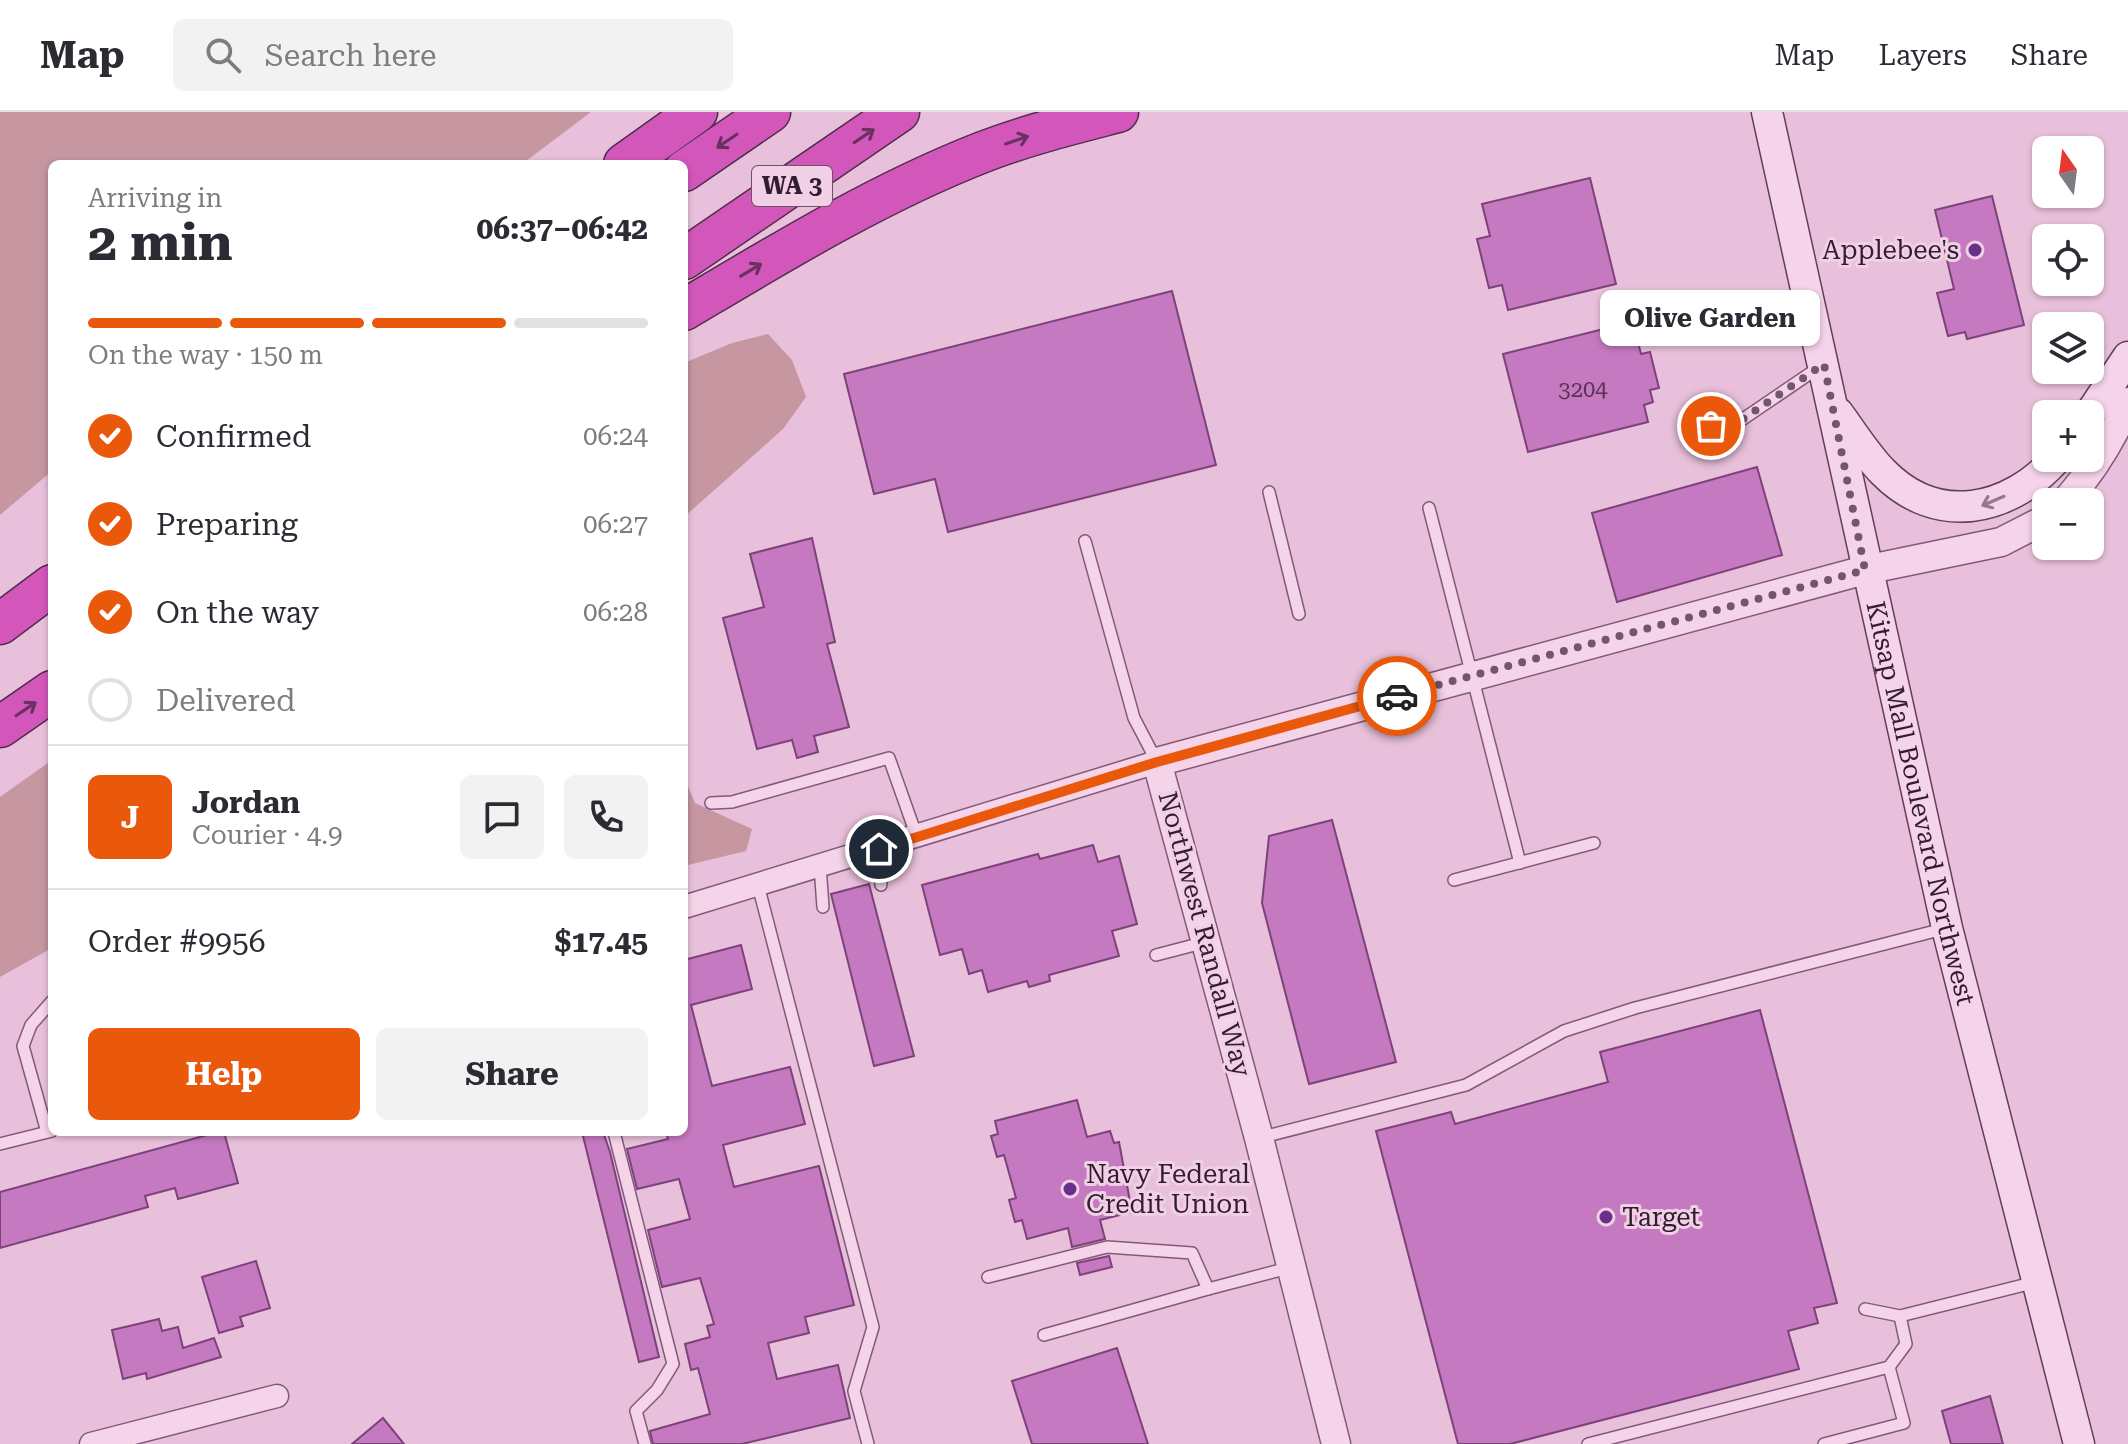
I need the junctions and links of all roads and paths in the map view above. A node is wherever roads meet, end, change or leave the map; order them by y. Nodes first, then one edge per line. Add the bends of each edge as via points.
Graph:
1 (697, 112) edge
2 (770, 112) edge
3 (899, 112) edge
4 (1118, 112) edge
5 (1767, 112) edge
6 (630, 160) edge
7 (688, 168) edge
8 (688, 256) edge
9 (688, 308) edge
10 (2128, 357) edge
11 (1824, 364) junction
12 (2099, 400) edge
13 (2128, 402) edge
14 (1833, 407) junction
15 (1711, 426) dead end
16 (2043, 472) edge
17 (2077, 488) edge
18 (1269, 492) dead end
19 (1429, 508) dead end
20 (2032, 526) edge
21 (1085, 541) dead end
22 (1865, 570) junction
23 (48, 588) edge
24 (48, 607) edge
25 (1299, 614) dead end
26 (0, 624) edge
27 (0, 637) edge
28 (1472, 675) junction
29 (48, 694) edge
30 (0, 727) edge
31 (1157, 762) junction
32 (711, 803) dead end
33 (918, 837) junction
34 (1594, 843) dead end
35 (879, 849) junction
36 (1520, 863) junction
37 (820, 866) junction
38 (1454, 880) dead end
39 (758, 885) junction
40 (881, 885) dead end
41 (688, 906) edge
42 (823, 907) dead end
43 (1947, 928) junction
44 (1207, 942) junction
45 (1156, 955) dead end
46 (48, 1006) edge
47 (48, 1129) edge
48 (48, 1132) edge
49 (615, 1136) edge
50 (1259, 1138) junction
51 (0, 1144) edge
52 (1292, 1266) junction
53 (988, 1277) dead end
54 (2037, 1282) junction
55 (1208, 1289) junction
56 (1865, 1309) dead end
57 (1900, 1316) junction
58 (1044, 1335) dead end
59 (1889, 1367) junction
60 (277, 1396) dead end
61 (91, 1444) edge
62 (645, 1444) edge
63 (868, 1444) edge
64 (1336, 1444) edge
65 (1588, 1444) edge
66 (1824, 1444) edge
67 (2079, 1444) edge

1 - 6 highway
2 -> 7 highway, WA 3
8 -> 3 highway, WA 3
9 -> 4 highway via 912,184 1013,141
5 - 11 main road, Kitsap Mall Boulevard Northwest
10 - 12 main road
11 - 14 main road, Kitsap Mall Boulevard Northwest
11 - 15 lane via 1743,419
13 - 17 street
16 -> 14 main road via 1979,507 1927,502 1883,472
14 - 22 main road, Kitsap Mall Boulevard Northwest
18 - 25 lane
19 - 28 lane
20 - 22 street, Northwest Randall Way via 2001,542
21 - 31 lane via 1134,718
22 - 28 street, Northwest Randall Way
22 - 43 main road, Kitsap Mall Boulevard Northwest
23 - 26 highway
24 - 27 highway
28 - 31 street, Northwest Randall Way
28 - 36 lane
30 -> 29 highway
31 - 33 street
31 - 44 street, Northwest Randall Way
32 - 33 lane via 732,802 889,758
33 - 35 street
34 - 36 lane
35 - 37 street
35 - 40 lane
36 - 38 lane
37 - 39 street
37 - 42 lane
39 - 41 street
39 - 63 lane via 873,1327 854,1391
43 - 50 lane via 1635,1008 1564,1031 1466,1085
43 - 54 main road, Kitsap Mall Boulevard Northwest
44 - 45 lane
44 - 50 street, Northwest Randall Way
46 - 47 lane via 31,1025 23,1046
48 - 51 lane
49 - 62 lane via 673,1364 636,1411
50 - 52 street, Northwest Randall Way
52 - 55 lane
52 - 64 street, Northwest Randall Way
53 - 55 lane via 1107,1247 1192,1253
54 - 57 lane
54 - 67 main road, Kitsap Mall Boulevard Northwest
55 - 58 lane
56 - 57 lane
57 - 59 lane via 1906,1344
59 - 65 lane
59 - 66 lane via 1904,1423
60 - 61 street

